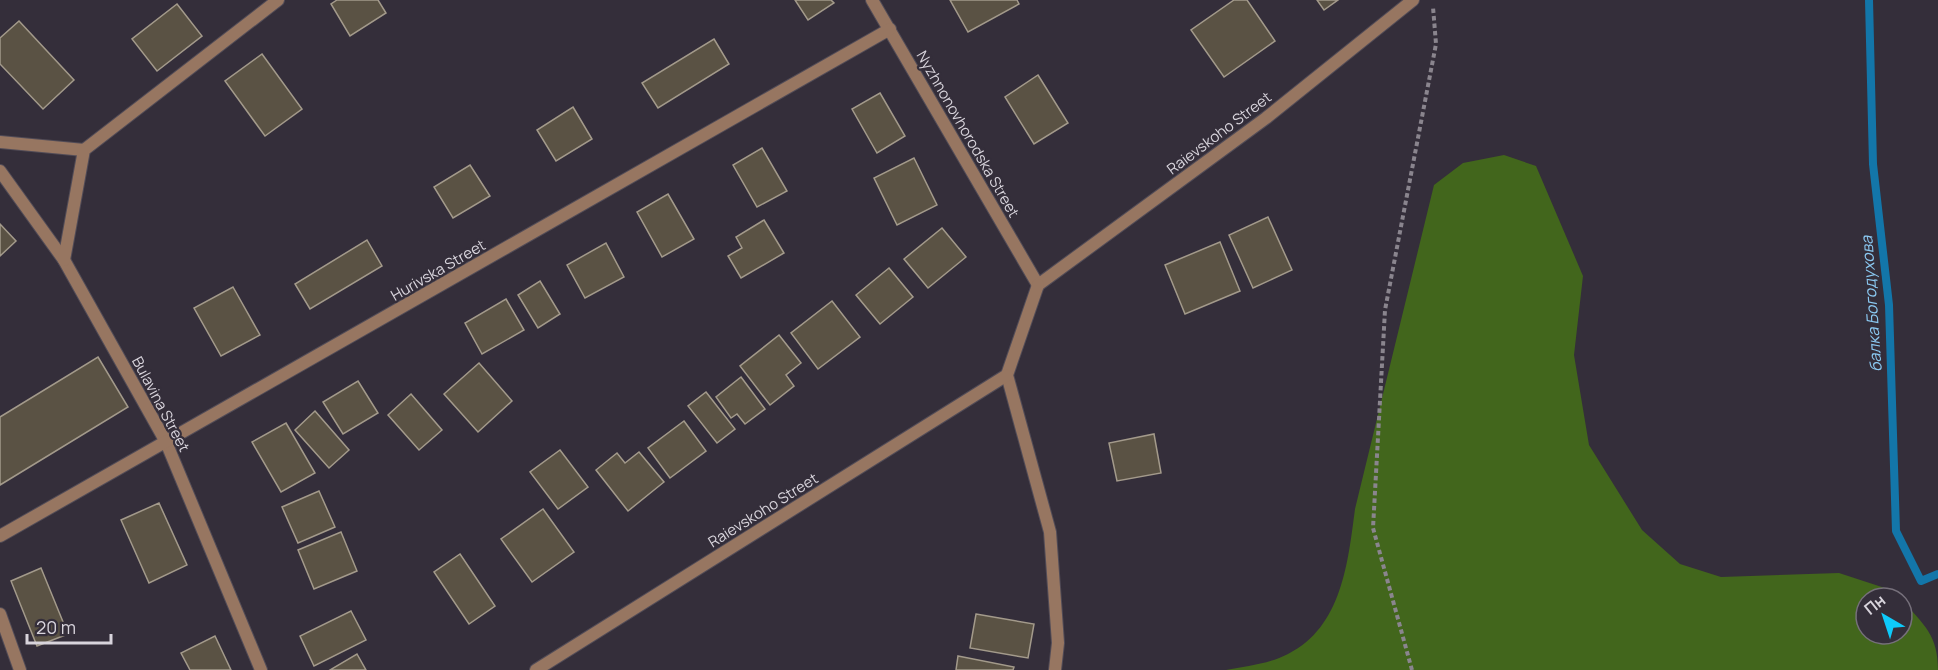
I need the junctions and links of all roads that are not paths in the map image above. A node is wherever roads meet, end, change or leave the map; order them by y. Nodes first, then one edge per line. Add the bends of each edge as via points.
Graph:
1 (872, 0) edge
2 (1413, 0) edge
3 (272, 2) edge
4 (890, 29) junction
5 (0, 142) edge
6 (84, 150) junction
7 (0, 171) edge
8 (64, 260) junction
9 (1038, 285) junction
10 (1007, 375) junction
11 (166, 442) junction
12 (0, 536) edge
13 (0, 614) edge
14 (20, 670) edge
15 (261, 670) edge
16 (536, 670) edge
17 (1055, 670) edge

1 - 4 street, Nyzhnonovhorodska Street
2 - 9 street, Raievskoho Street via 1266,118
3 - 6 street
4 - 9 street, Nyzhnonovhorodska Street
4 - 11 street, Hurivska Street
5 - 6 street
6 - 8 street
7 - 8 street, Bulavina Street
8 - 11 street, Bulavina Street
9 - 10 street
10 - 16 street, Raievskoho Street
10 - 17 street via 1050,532 1058,643
11 - 12 street, Hurivska Street
11 - 15 street, Bulavina Street
13 - 14 street

